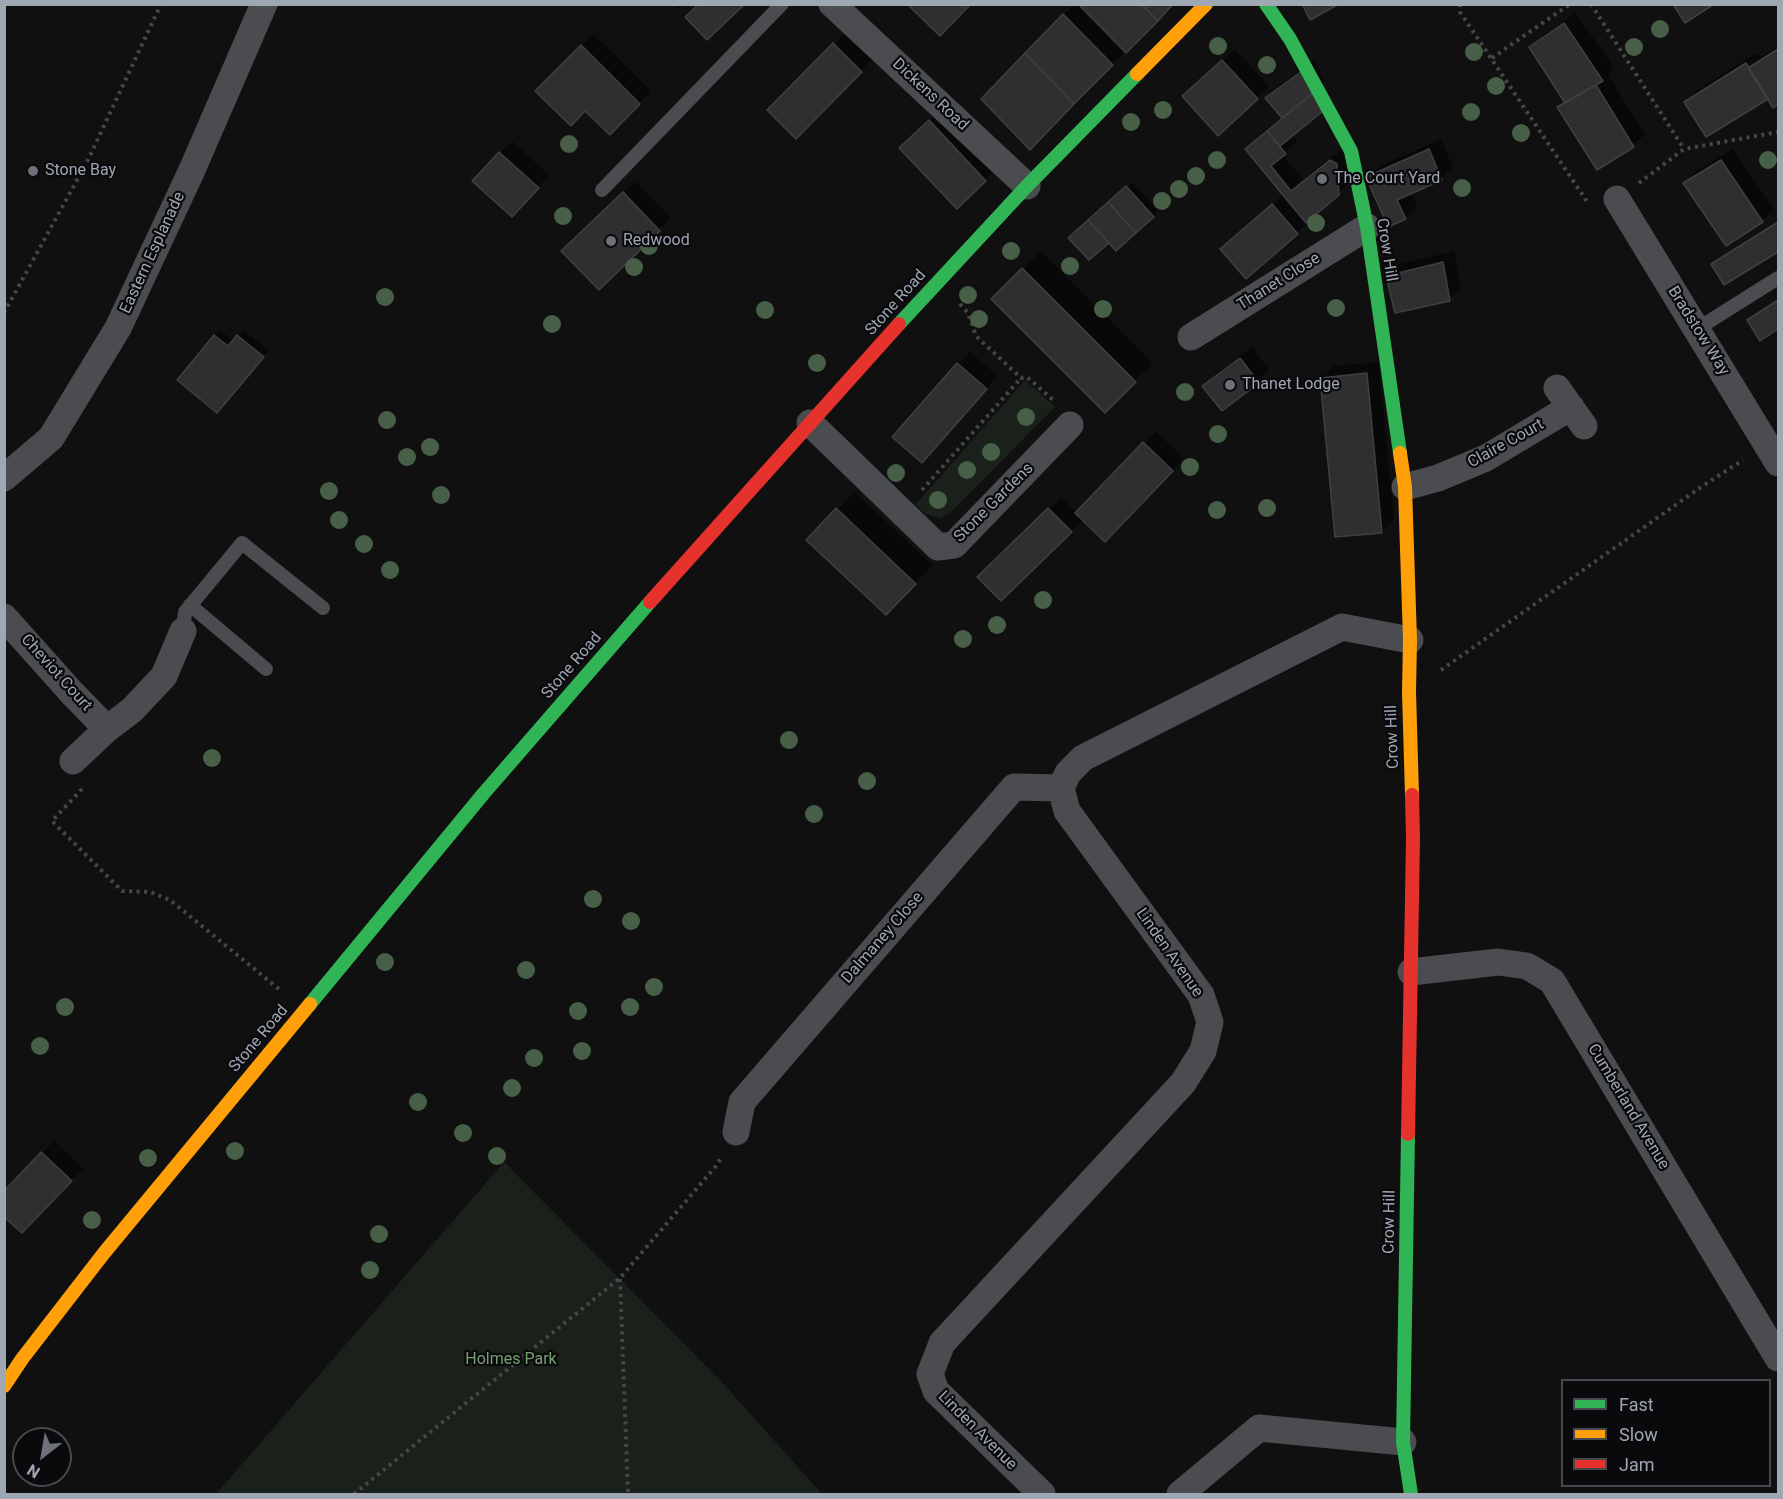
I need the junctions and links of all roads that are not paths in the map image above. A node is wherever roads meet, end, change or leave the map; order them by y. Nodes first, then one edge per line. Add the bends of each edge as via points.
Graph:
1 (264, 4) edge
2 (782, 4) edge
3 (832, 4) edge
4 (1206, 4) edge
5 (1266, 4) edge
6 (1027, 186) junction
7 (602, 190) dead end
8 (1617, 199) road end
9 (1366, 227) junction
10 (1779, 278) edge
11 (1697, 329) junction
12 (1191, 337) dead end
13 (1570, 407) dead end
14 (810, 423) junction
15 (1070, 425) road end
16 (1779, 463) edge
17 (4, 478) edge
18 (1405, 487) junction
19 (190, 606) junction
20 (323, 608) dead end
21 (4, 616) edge
22 (183, 631) joint
23 (1410, 640) junction
24 (266, 669) dead end
25 (107, 729) junction
26 (73, 761) dead end
27 (1061, 788) junction
28 (1411, 972) junction
29 (736, 1132) road end
30 (1779, 1358) edge
31 (4, 1386) edge
32 (1402, 1442) junction
33 (1042, 1494) edge
34 (1180, 1494) edge
35 (1411, 1494) edge

1 - 17 street, Eastern Esplanade via 118,328 51,438
2 - 7 lane
3 - 6 street, Dickens Road
4 - 6 main road, Stone Road
5 - 9 main road, Crow Hill via 1290,39 1351,151
6 - 14 main road, Stone Road
8 - 11 street, Bradstow Way
9 - 12 street, Thanet Close
9 - 18 main road, Crow Hill
10 - 11 lane
11 - 16 street, Bradstow Way
13 - 18 street, Claire Court via 1486,458
14 - 15 street, Stone Gardens via 938,547 954,545
14 - 31 main road, Stone Road via 484,793 104,1252
18 - 23 main road, Crow Hill
19 - 20 lane via 242,543
19 - 22 lane via 185,612
19 - 24 lane
21 - 25 street, Cheviot Court
22 - 25 street via 164,676 132,710
23 - 27 street via 1342,627 1083,758 1068,773
23 - 28 main road, Crow Hill
25 - 26 street
27 - 29 street, Dalmaney Close via 1014,787 742,1102
27 - 33 street, Linden Avenue via 1067,811 1201,995 1210,1022 1203,1052 1183,1083 942,1343 930,1374 936,1391
28 - 30 street, Cumberland Avenue via 1498,962 1527,966 1552,981
28 - 32 main road, Crow Hill
32 - 34 street via 1258,1428
32 - 35 main road, Crow Hill

